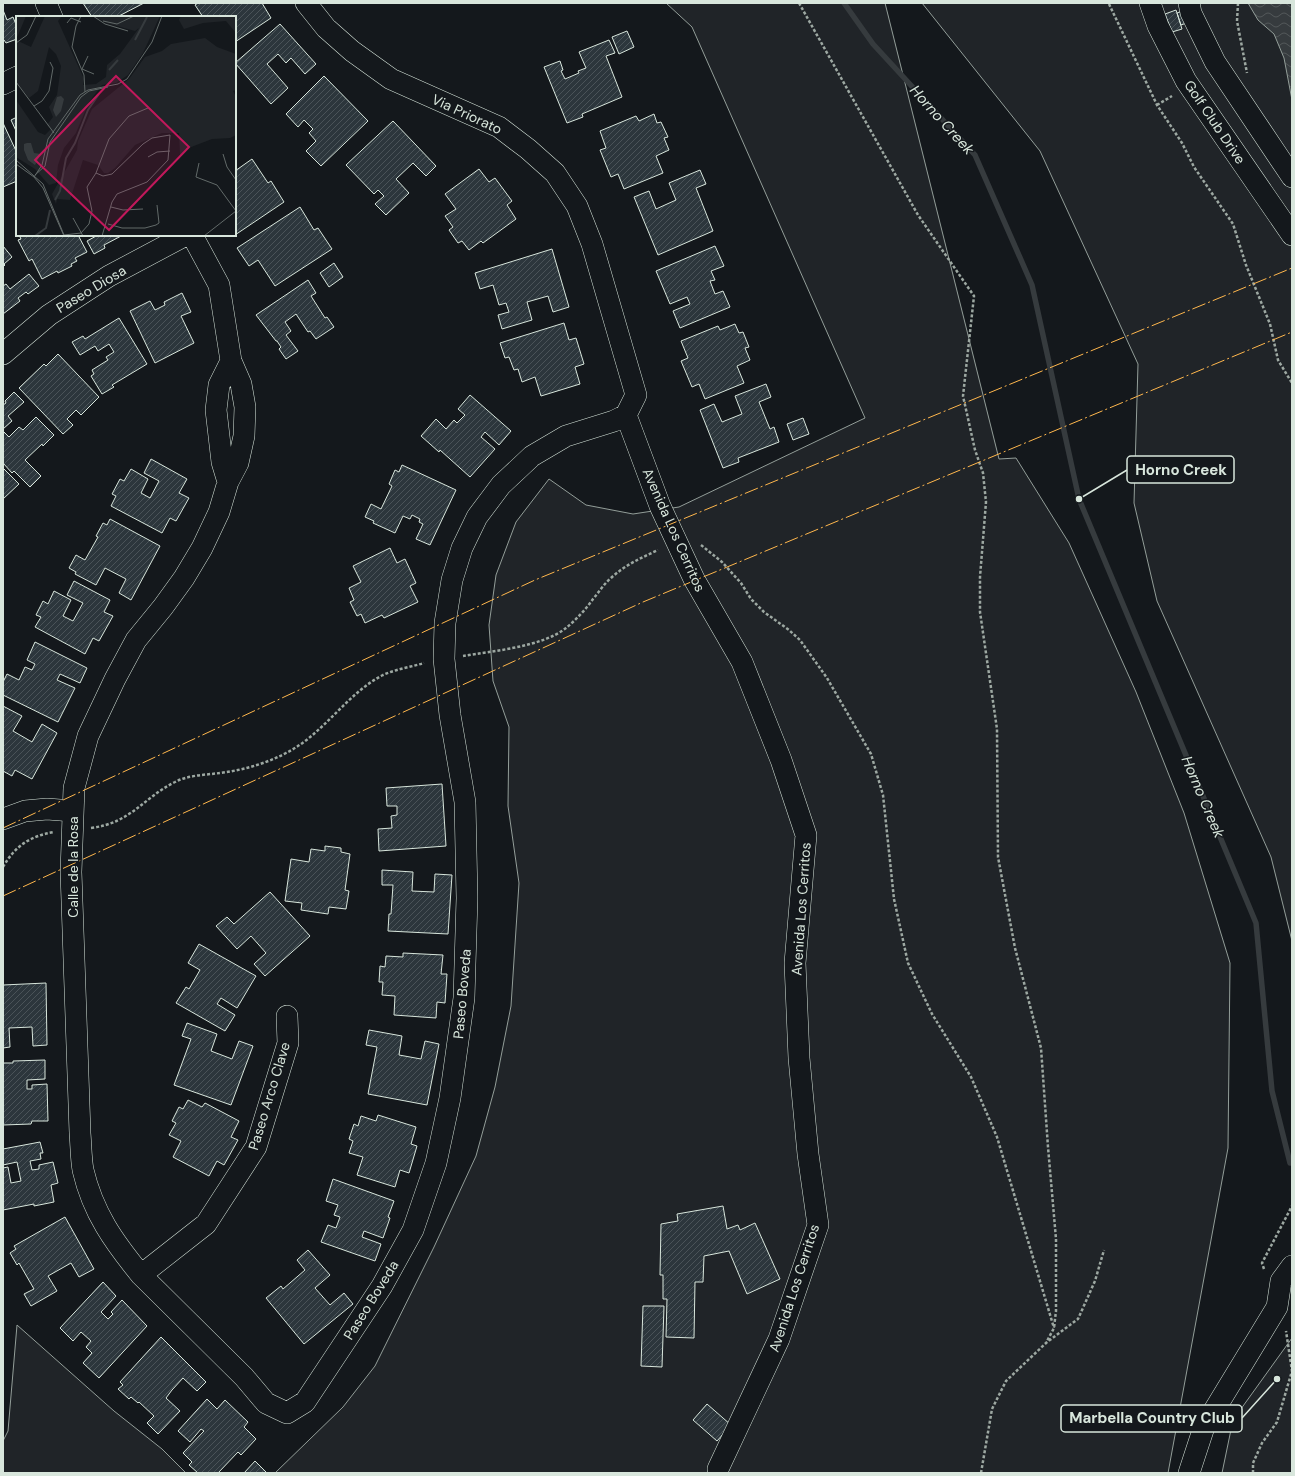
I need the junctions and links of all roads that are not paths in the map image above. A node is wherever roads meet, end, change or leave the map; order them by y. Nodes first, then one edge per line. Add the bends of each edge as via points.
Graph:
1 (46, 3) edge
2 (306, 3) edge
3 (1150, 3) edge
4 (1189, 3) edge
5 (52, 16) edge
6 (16, 78) edge
7 (3, 84) edge
8 (1292, 177) edge
9 (1292, 235) edge
10 (184, 236) edge
11 (193, 236) edge
12 (3, 354) edge
13 (230, 361) junction
14 (626, 415) junction
15 (228, 482) junction
16 (3, 819) edge
17 (73, 820) junction
18 (287, 1016) dead end
19 (141, 1275) junction
20 (1288, 1279) edge
21 (1284, 1303) edge
22 (718, 1469) dead end
23 (1189, 1473) edge

1 - 5 street
2 - 14 street, Via Priorato via 326,28 390,79 499,127 555,173 577,206 592,244 636,395
3 - 9 street, Golf Club Drive via 1158,26 1186,81
4 - 8 street via 1191,13 1214,62
6 - 7 street
10 - 12 street, Paseo Diosa via 109,276 48,314
11 - 13 street, Calle de la Rosa via 219,285
13 - 15 street via 219,385 216,410 222,462
13 - 15 street, Calle de la Rosa via 240,384 245,407 244,436 238,463
14 - 19 street, Paseo Boveda via 566,436 532,456 501,485 477,517 462,548 452,580 445,623 444,659 450,715 465,802 467,898 464,998 450,1098 436,1163 413,1230 382,1286 305,1402 287,1413 266,1403 244,1377
14 - 22 street, Avenida Los Cerritos via 660,506 694,579 742,662 781,760 806,835 795,963 799,1058 818,1225 779,1339
15 - 17 street, Calle de la Rosa via 219,512 202,548 184,578 136,640 88,736 74,788
16 - 17 street via 25,811 47,809
17 - 19 street, Calle de la Rosa via 71,872 74,984 83,1169 93,1202 111,1236
18 - 19 street, Paseo Arco Clave via 288,1043 256,1147 206,1224
20 - 21 street
21 - 23 street via 1204,1427

